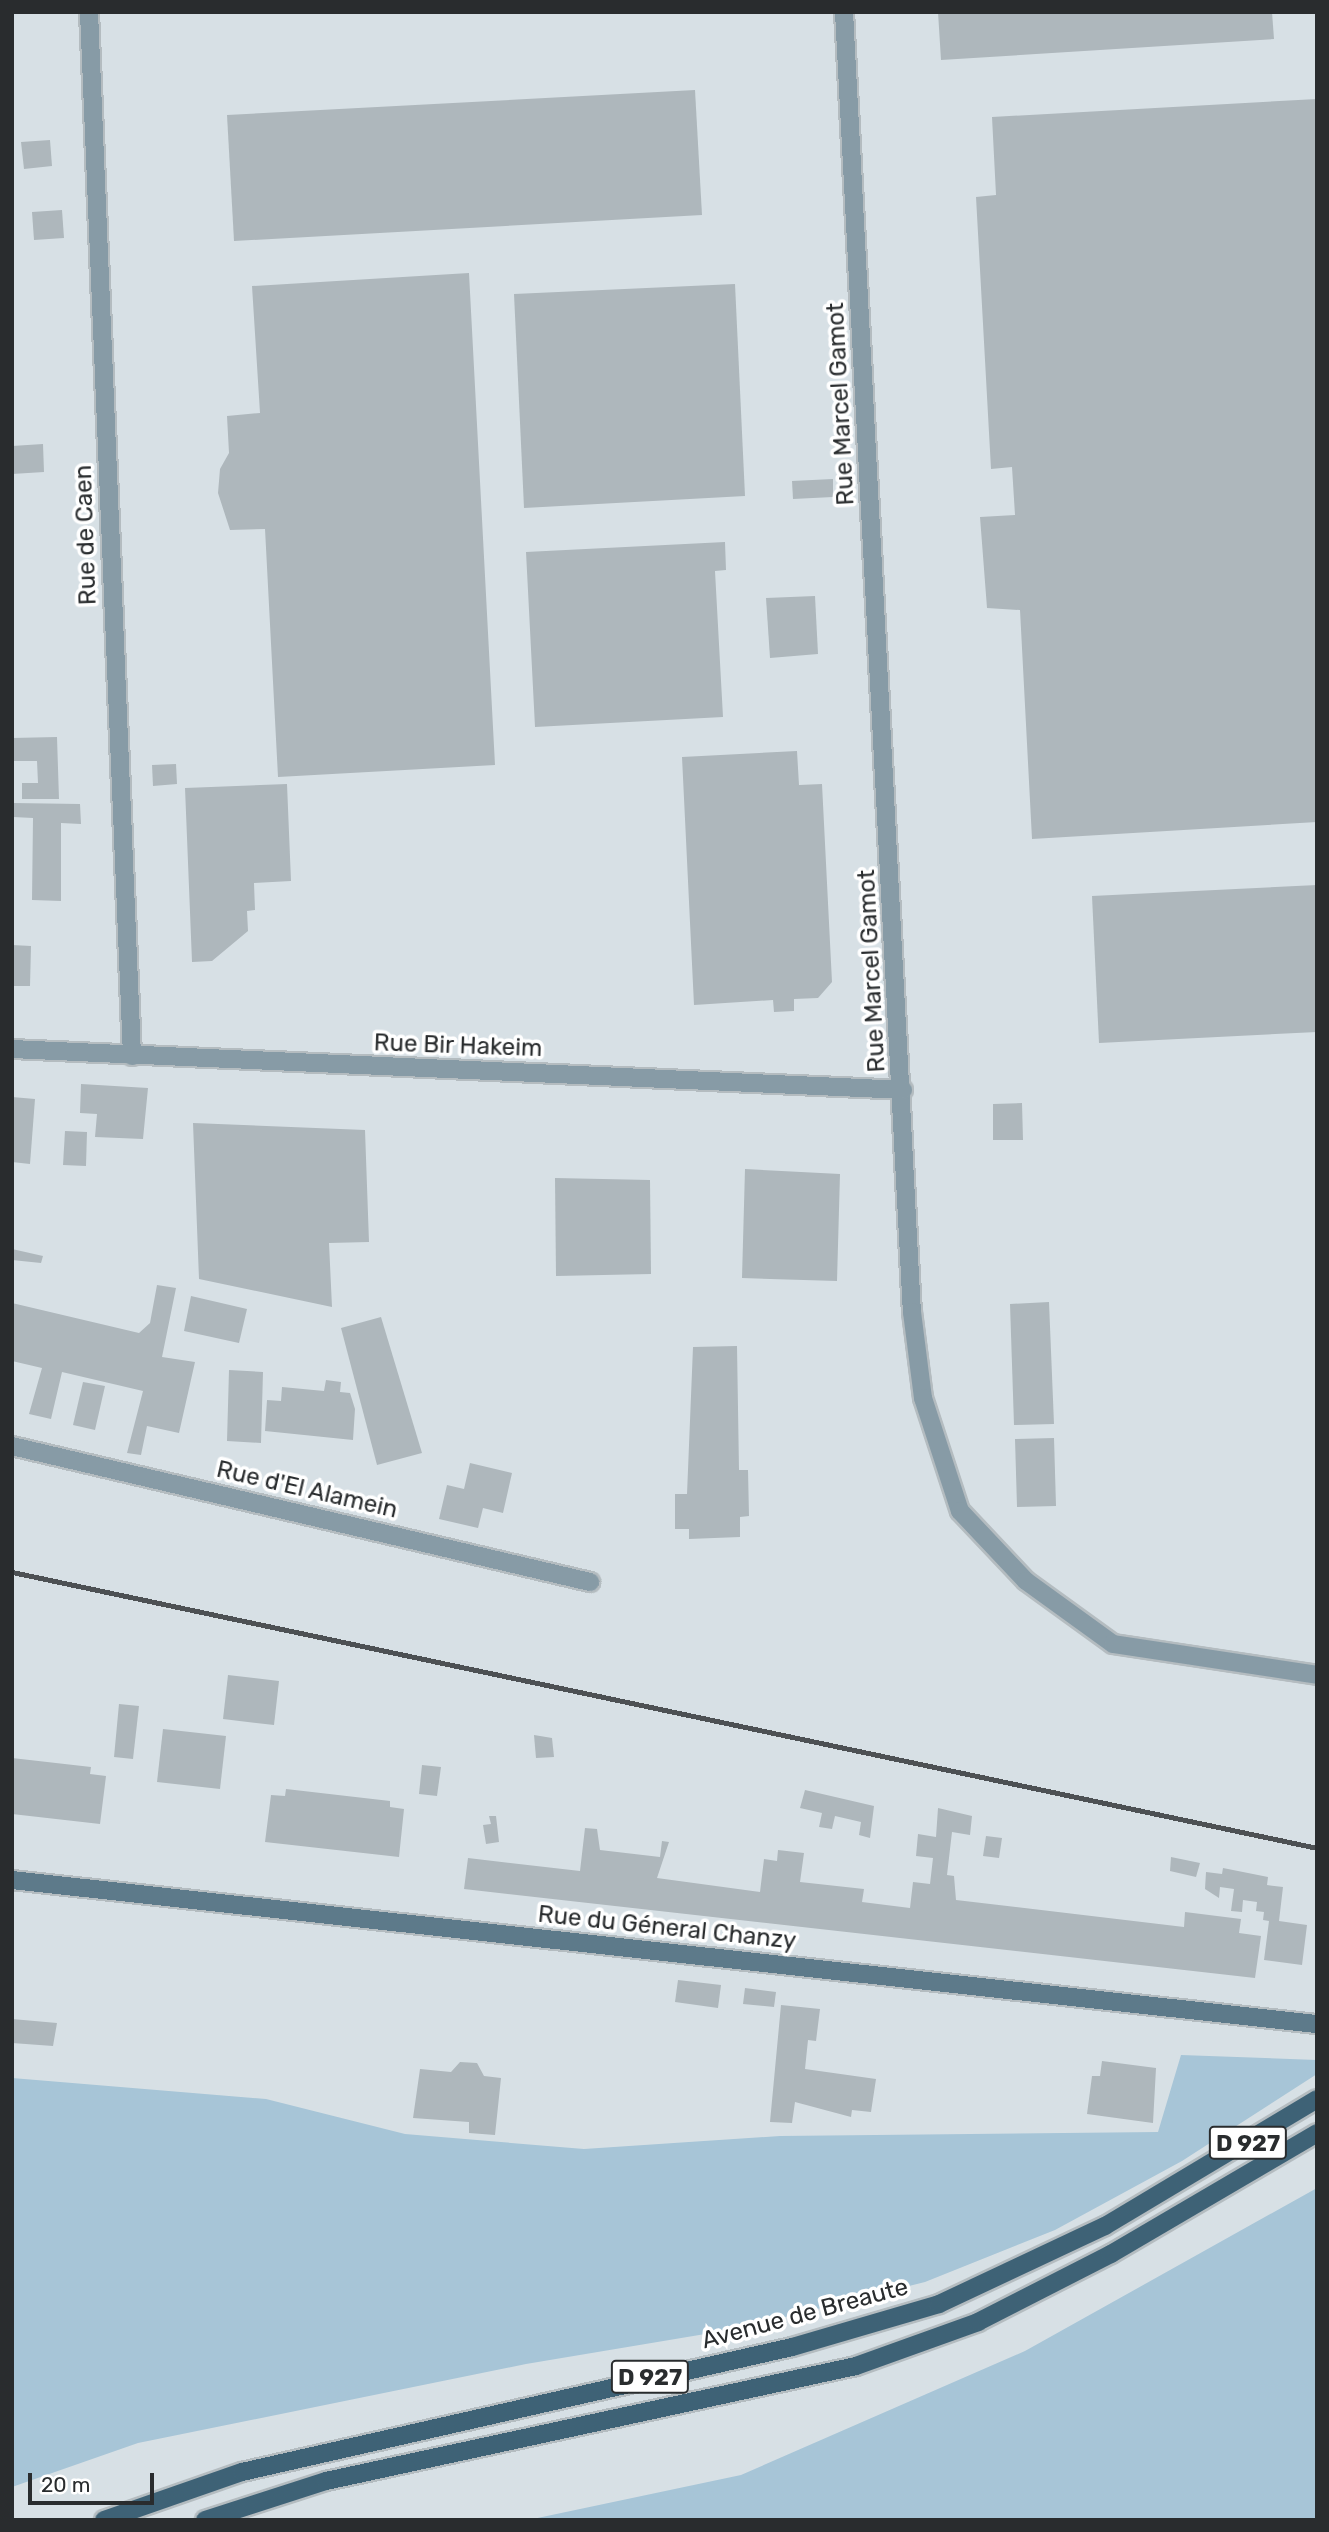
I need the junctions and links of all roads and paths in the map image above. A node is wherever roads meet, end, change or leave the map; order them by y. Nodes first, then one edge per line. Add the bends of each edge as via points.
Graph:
1 (89, 12) edge
2 (844, 12) edge
3 (12, 1049) edge
4 (132, 1056) junction
5 (903, 1090) junction
6 (12, 1446) edge
7 (590, 1582) dead end
8 (1317, 1675) edge
9 (12, 1880) edge
10 (1317, 2024) edge
11 (1317, 2099) edge
12 (1317, 2133) edge
13 (104, 2520) edge
14 (205, 2520) edge

1 - 4 street, Rue de Caen
2 - 5 street, Rue Marcel Gamot
3 - 4 street, Rue Bir Hakeim
4 - 5 street, Rue Bir Hakeim
5 - 8 street, Rue Marcel Gamot via 912,1311 923,1398 960,1511 1026,1581 1113,1644
6 - 7 street, Rue d'El Alamein
9 - 10 main road, Rue du Géneral Chanzy
11 - 13 main road, Avenue de Breaute / D 927 via 1105,2226 939,2304 792,2347 254,2469
12 - 14 main road, D 927 via 978,2322 856,2366 326,2481

